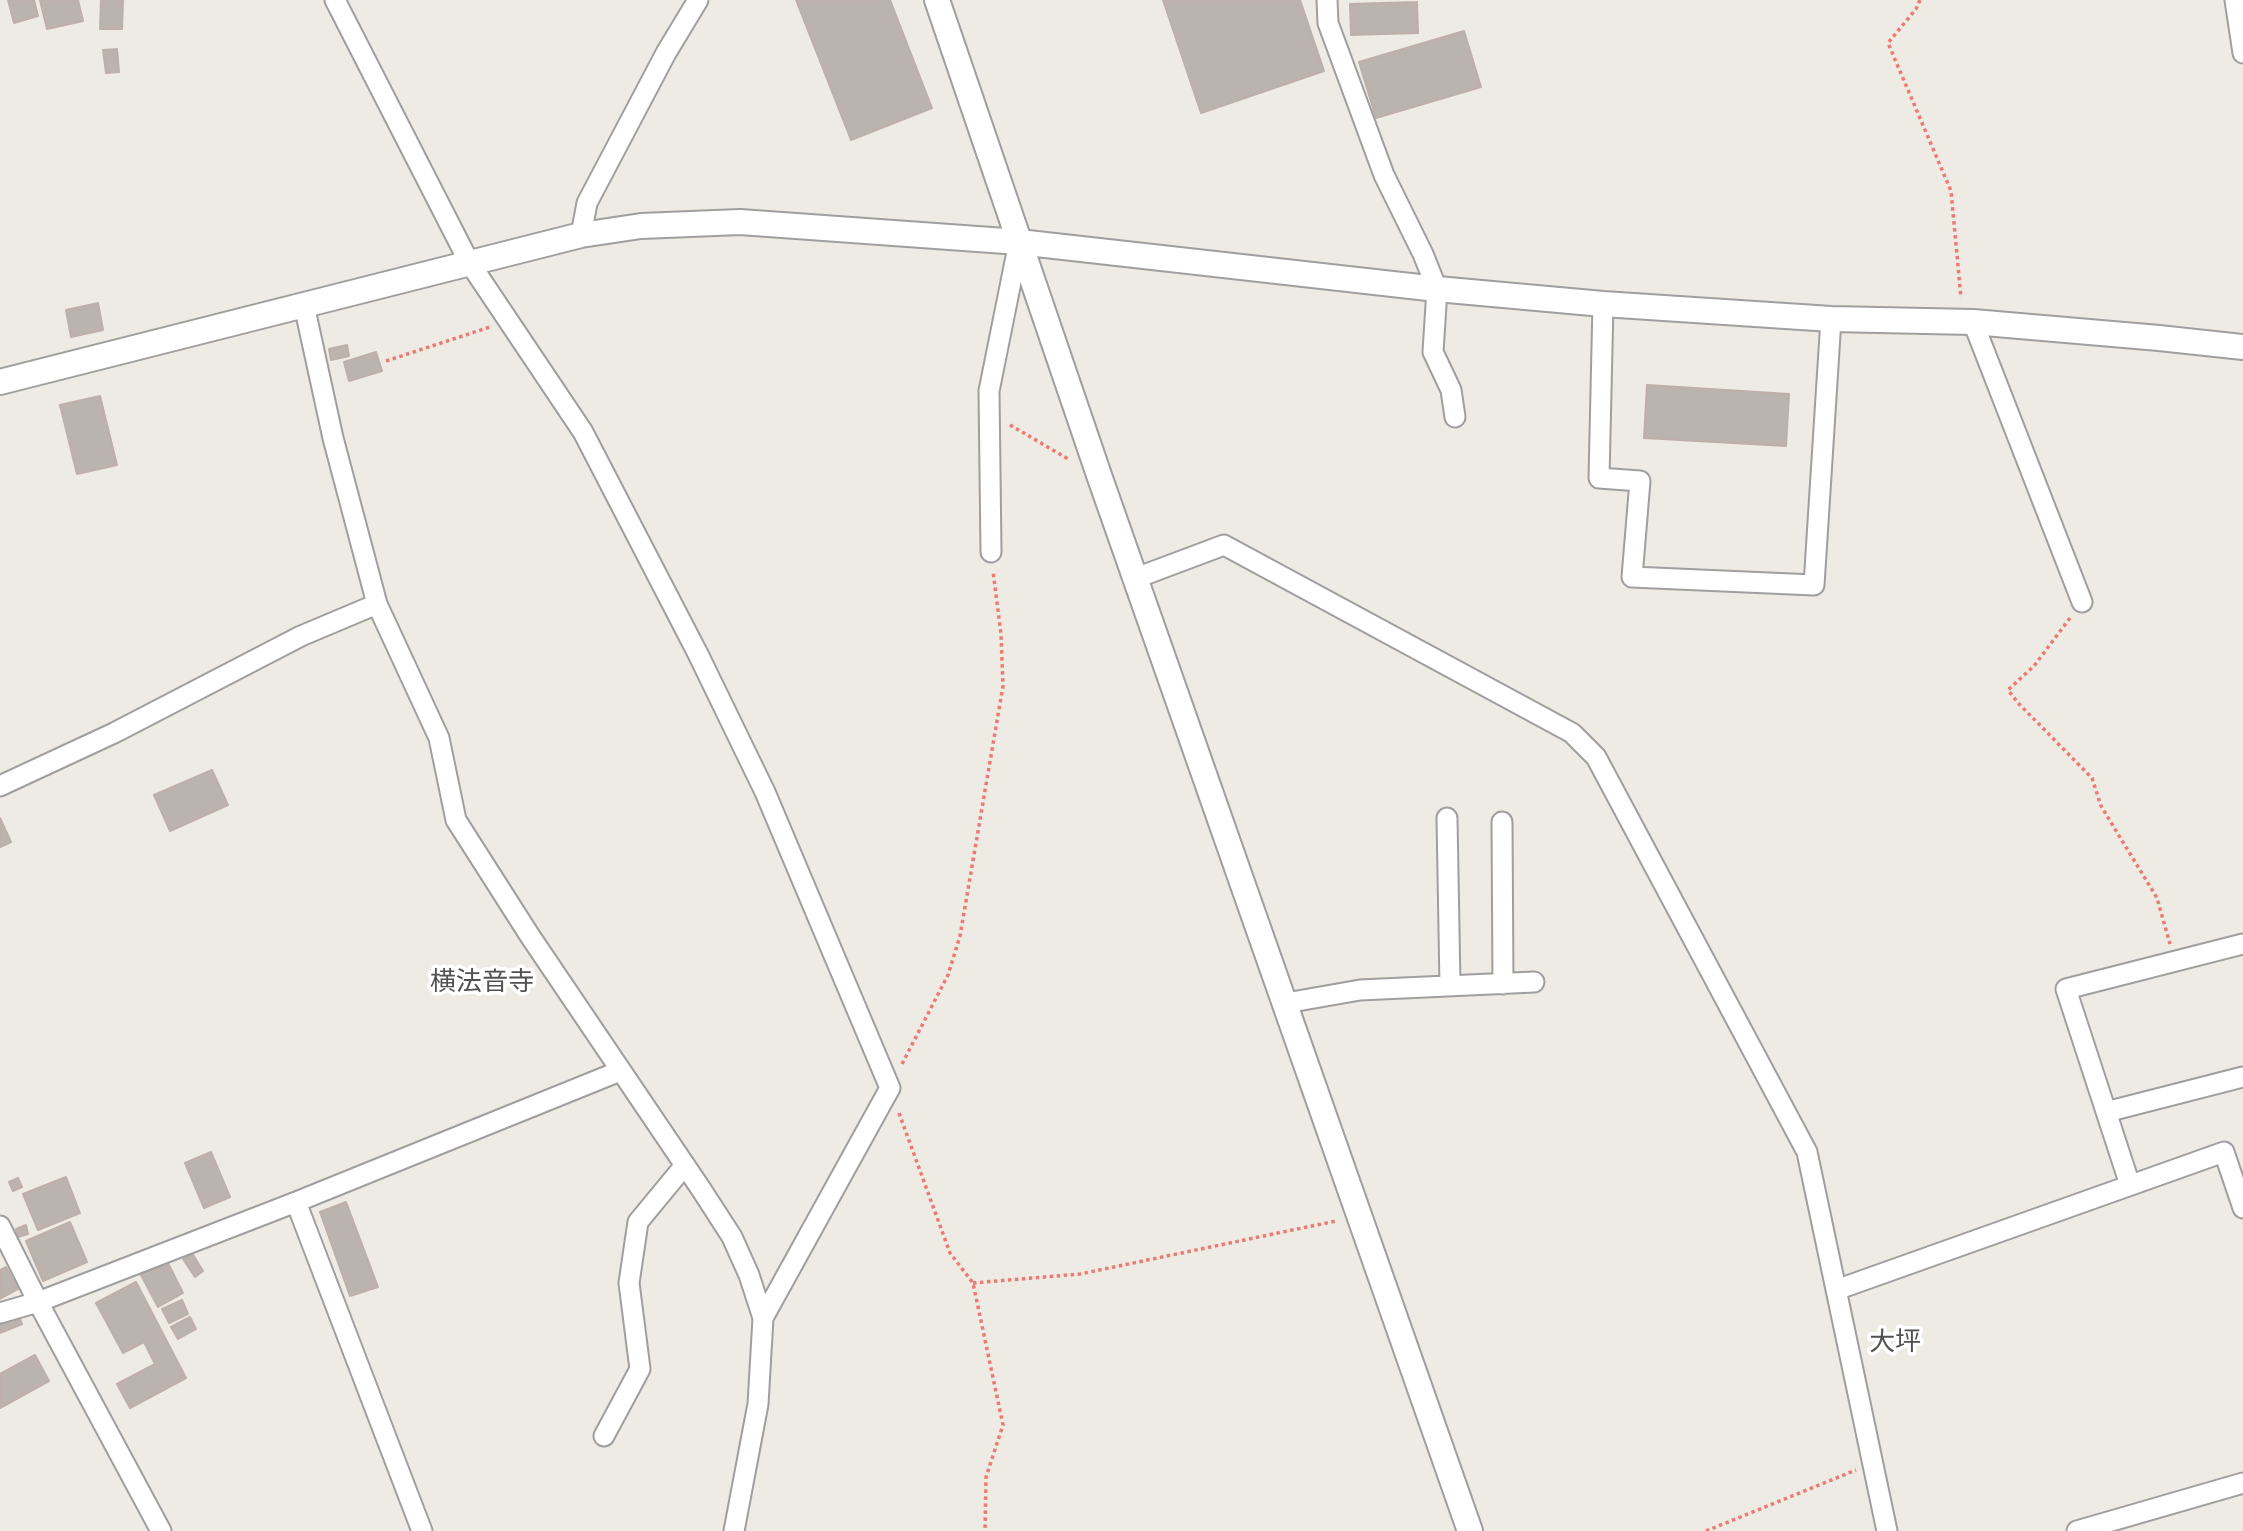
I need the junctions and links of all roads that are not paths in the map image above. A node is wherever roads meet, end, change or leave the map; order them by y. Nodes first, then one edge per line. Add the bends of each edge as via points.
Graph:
1 (335, 0) edge
2 (698, 0) edge
3 (937, 0) edge
4 (1327, 0) edge
5 (2235, 0) edge
6 (2243, 53) edge
7 (581, 235) junction
8 (1019, 242) junction
9 (468, 262) junction
10 (1437, 289) junction
11 (1603, 304) junction
12 (304, 305) junction
13 (1831, 319) junction
14 (1968, 321) junction
15 (2243, 347) edge
16 (0, 382) edge
17 (1455, 417) dead end
18 (991, 552) road end
19 (1136, 579) junction
20 (2082, 603) road end
21 (377, 604) junction
22 (0, 786) edge
23 (1447, 818) dead end
24 (1502, 822) dead end
25 (2243, 944) edge
26 (1534, 982) dead end
27 (1503, 984) junction
28 (1450, 986) junction
29 (1286, 1003) junction
30 (620, 1071) junction
31 (2243, 1077) edge
32 (2106, 1112) junction
33 (685, 1165) junction
34 (2130, 1185) junction
35 (296, 1202) junction
36 (2243, 1208) edge
37 (0, 1226) edge
38 (1836, 1290) junction
39 (38, 1302) junction
40 (0, 1313) edge
41 (763, 1318) junction
42 (604, 1436) dead end
43 (2243, 1483) edge
44 (161, 1531) edge
45 (422, 1531) edge
46 (734, 1531) edge
47 (1470, 1531) edge
48 (1887, 1531) edge
49 (2077, 1531) edge

1 - 9 street
2 - 7 street via 587,203
3 - 8 street
4 - 10 street via 1328,23 1384,175
5 - 6 street
7 - 8 street via 641,226 740,222
7 - 9 street
8 - 10 street
8 - 18 street via 989,391
8 - 19 street
9 - 12 street
9 - 41 street via 583,432 698,654 765,792 890,1088
10 - 11 street
10 - 17 street via 1433,352 1451,390
11 - 13 street
11 - 13 street via 1599,478 1640,481 1632,577 1814,584
12 - 16 street
12 - 21 street
13 - 14 street
14 - 15 street
14 - 20 street
19 - 29 street
19 - 38 street via 1224,545 1572,733 1596,757 1807,1152
21 - 22 street via 301,636
21 - 30 street via 439,738 456,820
23 - 28 street
24 - 27 street
25 - 32 street via 2066,989
26 - 27 street
27 - 28 street
28 - 29 street via 1360,990
29 - 47 street
30 - 33 street
30 - 35 street
31 - 32 street
32 - 34 street
33 - 41 street via 732,1237
33 - 42 street via 638,1222 629,1283 640,1369
34 - 36 street via 2224,1152
34 - 38 street
35 - 39 street
35 - 45 street
37 - 39 street
38 - 48 street
39 - 40 street
39 - 44 street
41 - 46 street via 758,1404
43 - 49 street

